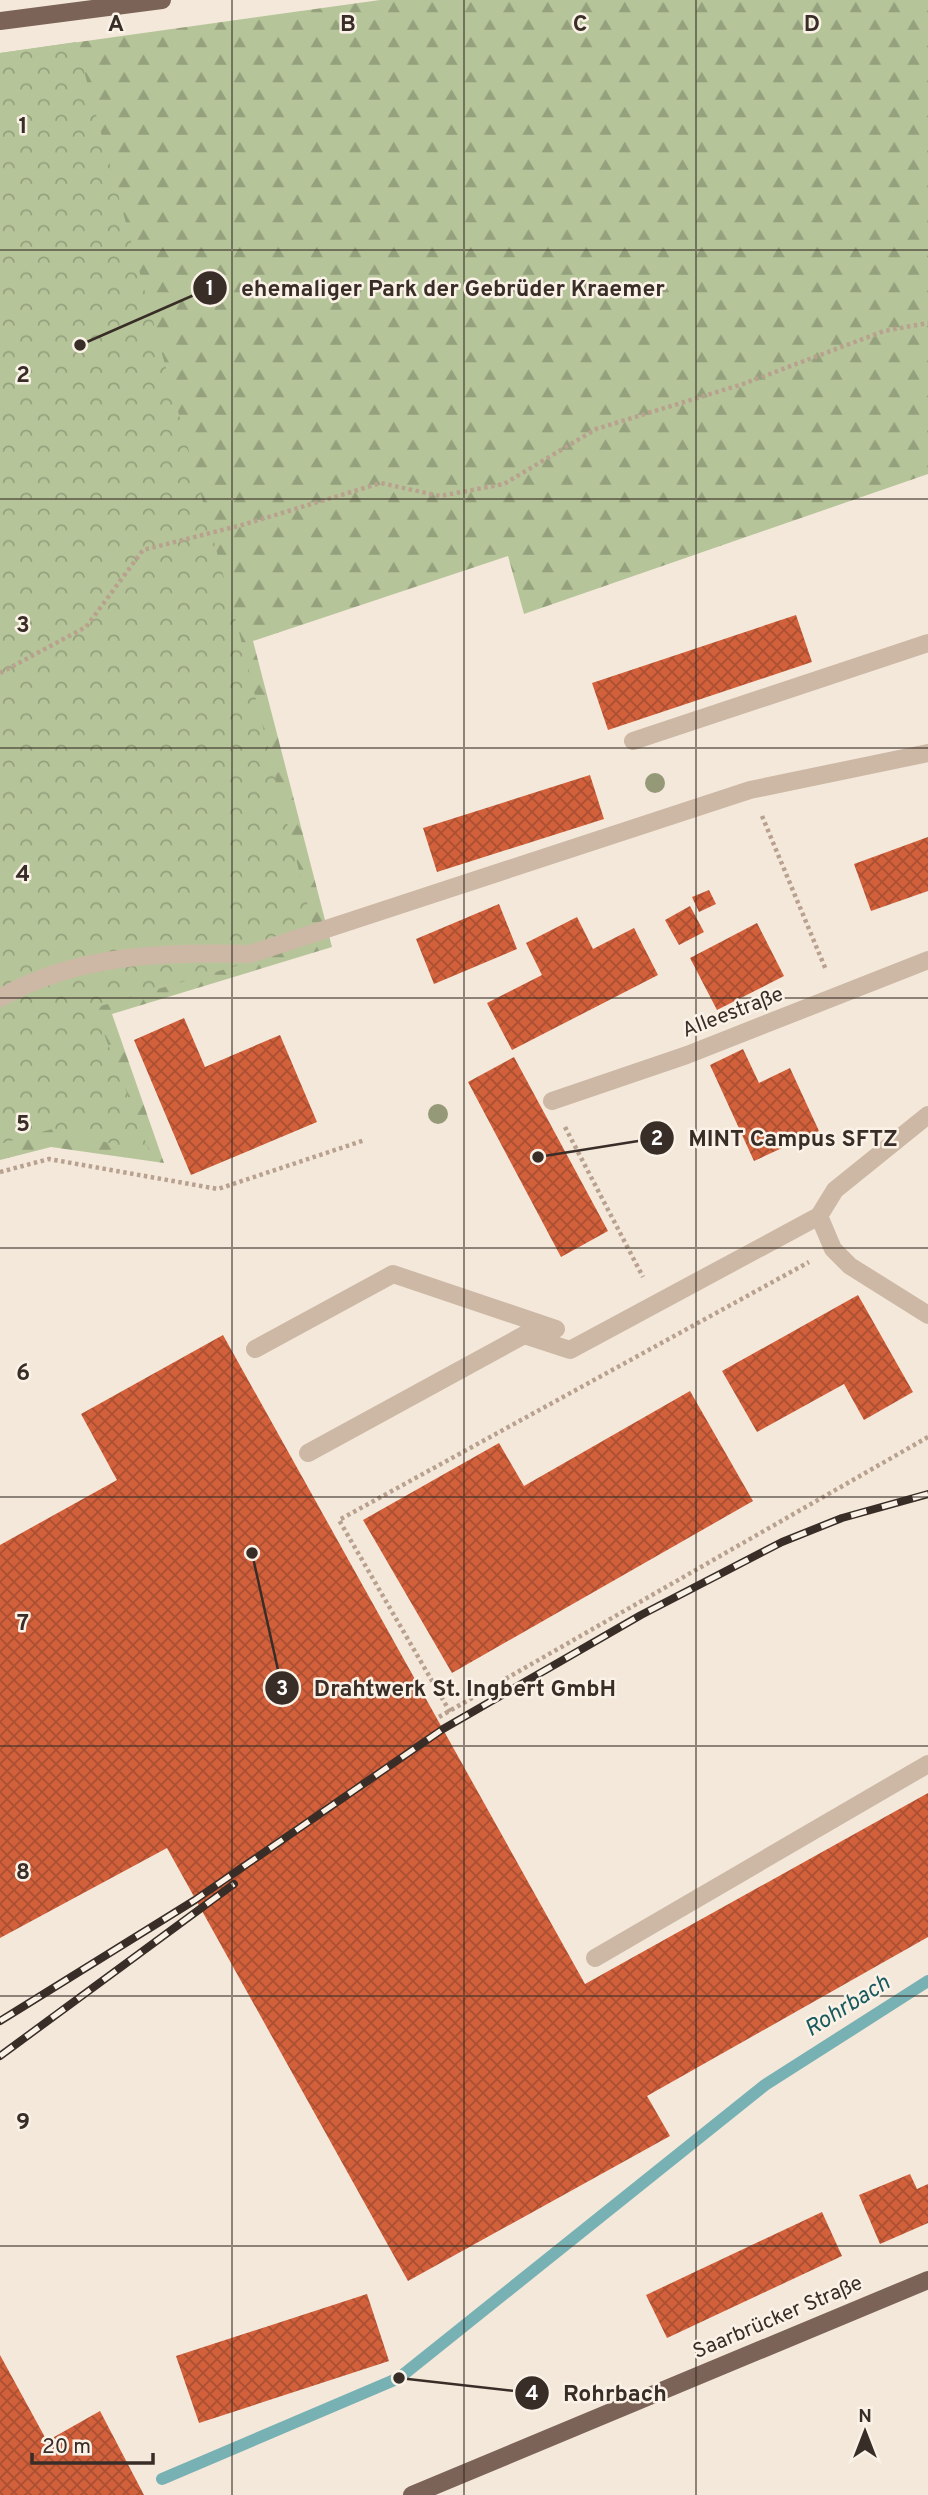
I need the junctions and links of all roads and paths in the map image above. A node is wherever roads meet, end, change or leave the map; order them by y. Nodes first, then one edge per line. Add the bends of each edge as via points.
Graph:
1 (162, 0) edge
2 (0, 21) edge
3 (928, 323) edge
4 (928, 643) edge
5 (0, 673) edge
6 (633, 741) dead end
7 (928, 753) edge
8 (779, 851) dead end
9 (928, 960) edge
10 (837, 997) junction
11 (0, 999) edge
12 (552, 1101) joint
13 (928, 1115) edge
14 (365, 1140) dead end
15 (0, 1172) edge
16 (818, 1216) junction
17 (833, 1249) junction
18 (657, 1302) junction
19 (928, 1315) edge
20 (556, 1329) dead end
21 (255, 1349) dead end
22 (928, 1437) edge
23 (309, 1453) dead end
24 (450, 1712) junction
25 (439, 1717) dead end
26 (928, 1764) edge
27 (595, 1958) dead end
28 (928, 2280) edge
29 (412, 2495) edge

1 - 2 main road
3 - 5 path via 884,331 743,384 596,429 504,484 440,496 381,483 143,550 86,627
4 - 6 lane
7 - 11 lane via 750,790 250,954 167,952 102,961 29,982
8 - 10 path
9 - 10 lane, Alleestraße
10 - 12 lane, Alleestraße
12 - 18 path
13 - 16 lane via 835,1190
14 - 15 path via 218,1189 50,1159
16 - 17 lane
16 - 18 lane
17 - 19 lane via 850,1266
17 - 24 path via 339,1520
18 - 23 lane via 570,1350 524,1335
20 - 21 lane via 393,1274
22 - 24 path
24 - 25 path
26 - 27 lane
28 - 29 main road, Saarbrücker Straße

